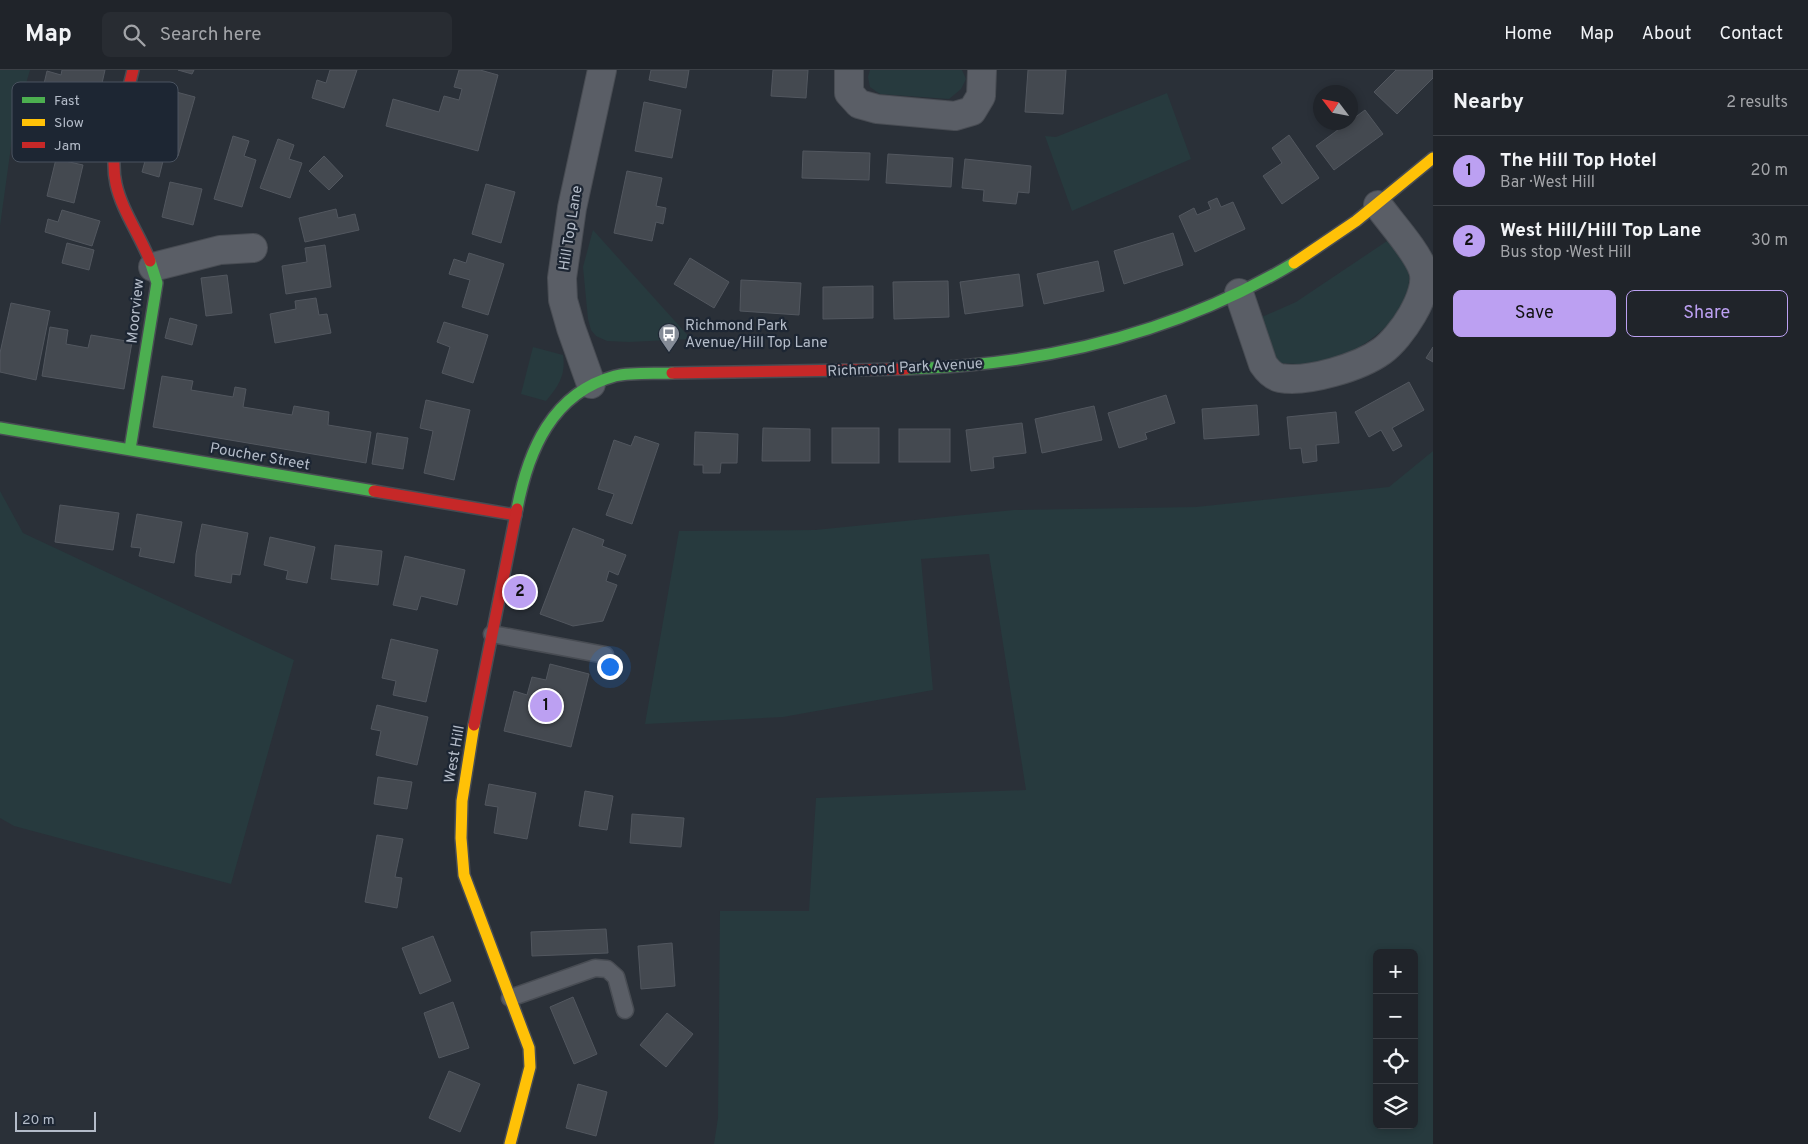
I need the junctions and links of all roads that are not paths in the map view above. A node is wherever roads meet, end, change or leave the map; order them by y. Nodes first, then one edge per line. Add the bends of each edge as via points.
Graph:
1 (602, 70) edge
2 (849, 70) edge
3 (982, 70) edge
4 (1433, 158) edge
5 (114, 162) edge
6 (1378, 205) junction
7 (253, 248) dead end
8 (153, 267) junction
9 (1239, 293) junction
10 (591, 384) junction
11 (0, 428) edge
12 (130, 449) junction
13 (516, 515) junction
14 (492, 634) junction
15 (606, 656) dead end
16 (510, 998) junction
17 (625, 1010) dead end
18 (510, 1144) edge

1 - 10 street, Hill Top Lane via 574,201 562,278 563,300
2 - 3 street via 849,93 859,104 877,109 955,116 972,111 981,96
4 - 6 street, Richmond Park Avenue
5 - 8 street, Moorview via 115,182
6 - 9 street, Richmond Park Avenue via 1266,280
6 - 9 street via 1418,260 1424,271 1425,284 1403,331 1382,352 1346,368 1304,378 1279,378 1263,364
7 - 8 street via 220,250
8 - 12 street, Moorview via 157,284
9 - 10 street, Richmond Park Avenue via 1211,307 1133,334 1012,360 954,367 644,374 616,376
10 - 13 street, West Hill via 553,415 537,438
11 - 12 street, Poucher Street
12 - 13 street, Poucher Street
13 - 14 street, West Hill
14 - 15 lane
14 - 16 street, West Hill via 464,776 460,853 464,875
16 - 17 lane via 595,968 607,968 616,977
16 - 18 street, West Hill via 529,1048 530,1067

